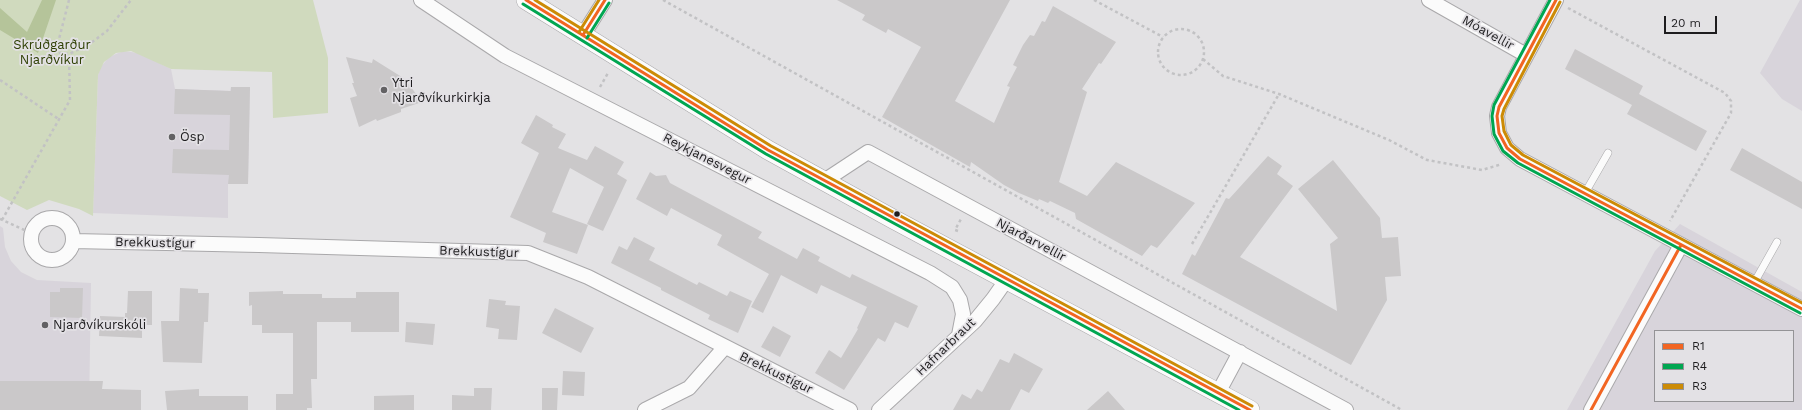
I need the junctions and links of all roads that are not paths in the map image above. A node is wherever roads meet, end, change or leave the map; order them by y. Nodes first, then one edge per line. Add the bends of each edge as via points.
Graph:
1 (421, 0) edge
2 (526, 0) edge
3 (605, 0) edge
4 (1429, 0) edge
5 (1556, 0) edge
6 (583, 35) junction
7 (1526, 55) junction
8 (1608, 153) dead end
9 (824, 180) junction
10 (1585, 193) junction
11 (73, 241) junction
12 (1777, 242) dead end
13 (1681, 245) junction
14 (1007, 278) junction
15 (1754, 283) junction
16 (1802, 310) edge
17 (959, 335) junction
18 (724, 348) junction
19 (1240, 352) junction
20 (1218, 393) junction
21 (646, 410) edge
22 (850, 410) edge
23 (879, 410) edge
24 (1250, 410) edge
25 (1346, 410) edge
26 (1591, 410) edge

1 - 17 street, Reykjanesvegur via 505,56 930,273 952,287 960,300 963,314
2 - 6 main road
3 - 6 street
4 - 7 street, Móavellir
5 - 7 street
6 - 9 main road via 768,150
7 - 10 street via 1502,100 1497,116 1502,141 1520,159
8 - 10 lane
9 - 14 main road
9 - 19 street, Njarðarvellir via 868,152
10 - 13 street
11 - 11 street via 67,224 54,218 40,222 31,233 32,248 37,254 50,260 64,256
11 - 18 street, Brekkustígur via 528,254 588,277
12 - 15 lane
13 - 15 street
13 - 26 street
14 - 17 street, Hafnarbraut via 988,304
14 - 20 main road
15 - 16 street
17 - 23 street, Hafnarbraut
18 - 21 street via 689,388
18 - 22 street, Brekkustígur
19 - 20 street
19 - 25 street, Njarðarvellir
20 - 24 main road

